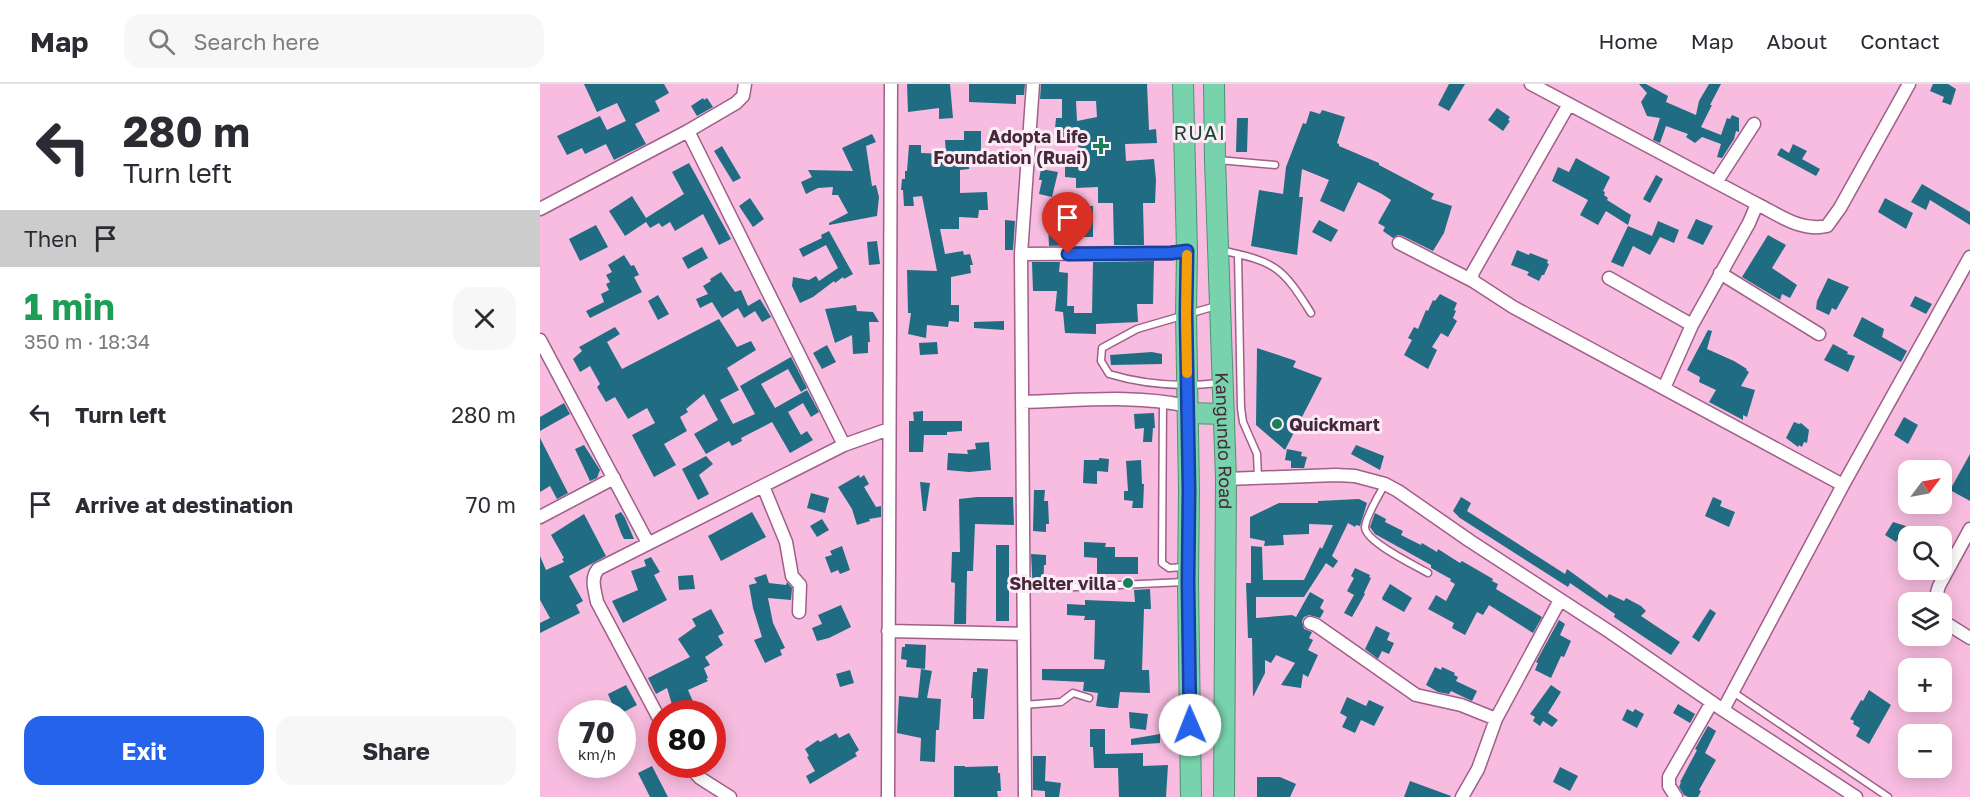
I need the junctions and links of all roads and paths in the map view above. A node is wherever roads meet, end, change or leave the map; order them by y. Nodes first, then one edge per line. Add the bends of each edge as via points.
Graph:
1 (745, 84) edge
2 (891, 84) edge
3 (1032, 84) edge
4 (1183, 84) edge
5 (1214, 84) edge
6 (1531, 84) edge
7 (1909, 84) edge
8 (1569, 104) junction
9 (1754, 124) dead end
10 (688, 131) junction
11 (1215, 160) junction
12 (1275, 165) dead end
13 (1717, 181) junction
14 (1757, 204) junction
15 (540, 208) edge
16 (1399, 243) dead end
17 (1218, 249) junction
18 (1187, 251) junction
19 (1021, 254) junction
20 (1238, 254) junction
21 (1970, 257) edge
22 (1719, 273) junction
23 (1609, 278) dead end
24 (1473, 281) junction
25 (1220, 306) junction
26 (1311, 313) dead end
27 (1186, 314) junction
28 (1692, 325) junction
29 (1819, 334) dead end
30 (540, 340) edge
31 (1222, 383) junction
32 (1664, 388) junction
33 (1163, 401) junction
34 (1022, 402) junction
35 (1188, 402) junction
36 (1224, 414) junction
37 (889, 429) junction
38 (844, 445) junction
39 (614, 478) junction
40 (1258, 478) junction
41 (1226, 479) junction
42 (1385, 484) junction
43 (1843, 485) junction
44 (763, 486) junction
45 (540, 517) edge
46 (1970, 529) edge
47 (648, 543) junction
48 (1428, 573) dead end
49 (1188, 574) junction
50 (1054, 588) dead end
51 (1937, 592) edge
52 (1560, 600) junction
53 (799, 612) dead end
54 (1310, 623) dead end
55 (1952, 627) edge
56 (888, 631) junction
57 (1024, 634) junction
58 (1970, 638) edge
59 (1733, 692) junction
60 (1089, 698) dead end
61 (650, 700) edge
62 (1712, 702) junction
63 (1024, 705) junction
64 (1723, 710) junction
65 (1496, 720) junction
66 (699, 778) edge
67 (730, 797) edge
68 (888, 797) edge
69 (1024, 797) edge
70 (1191, 797) edge
71 (1224, 797) edge
72 (1462, 797) edge
73 (1676, 797) edge
74 (1857, 797) edge
75 (1888, 797) edge

1 - 10 street via 743,96 736,103
2 - 37 street
3 - 19 street
4 - 18 highway, Kangundo Road
5 - 11 highway, Kangundo Road
6 - 8 street
7 - 14 street via 1827,226 1801,226
8 - 13 street
8 - 24 street via 1472,274
9 - 13 street
10 - 15 street
10 - 38 street
11 - 12 lane
11 - 17 highway, Kangundo Road
13 - 14 street
14 - 22 street
16 - 24 street
17 - 20 lane
17 - 25 highway, Kangundo Road
18 - 19 street
18 - 27 highway, Kangundo Road
19 - 34 street
20 - 26 lane via 1258,258 1285,275
20 - 40 lane via 1241,408 1257,454
21 - 43 street
22 - 28 street
22 - 29 street
23 - 28 street
24 - 32 street via 1513,307
25 - 27 lane
25 - 31 highway, Kangundo Road
27 - 35 highway, Kangundo Road
27 - 35 lane via 1129,332 1102,348 1101,361 1109,374
28 - 32 street
30 - 39 street
31 - 35 lane
31 - 36 highway, Kangundo Road
32 - 43 street
33 - 34 street
33 - 35 street
33 - 49 lane via 1162,563
34 - 57 street
35 - 36 highway
35 - 49 highway, Kangundo Road
36 - 41 highway, Kangundo Road
37 - 38 street
37 - 56 street
38 - 44 street
39 - 45 street
39 - 47 street
40 - 41 street
40 - 42 street via 1336,475
41 - 71 highway, Kangundo Road
42 - 48 lane via 1369,516 1366,533
42 - 52 street
43 - 59 street
44 - 47 street
44 - 53 street via 786,542 792,576 800,585
46 - 51 street
47 - 61 street via 598,569 594,585 597,602
49 - 50 lane
49 - 70 highway, Kangundo Road
52 - 62 street
52 - 65 street
54 - 65 street via 1416,696 1461,705
55 - 58 street
56 - 57 street
56 - 68 street
57 - 63 street
59 - 64 street
59 - 75 lane
60 - 63 lane via 1072,693 1061,702
62 - 64 street
62 - 73 street via 1669,777
63 - 69 street
64 - 74 street
65 - 72 street via 1478,769
66 - 67 street

